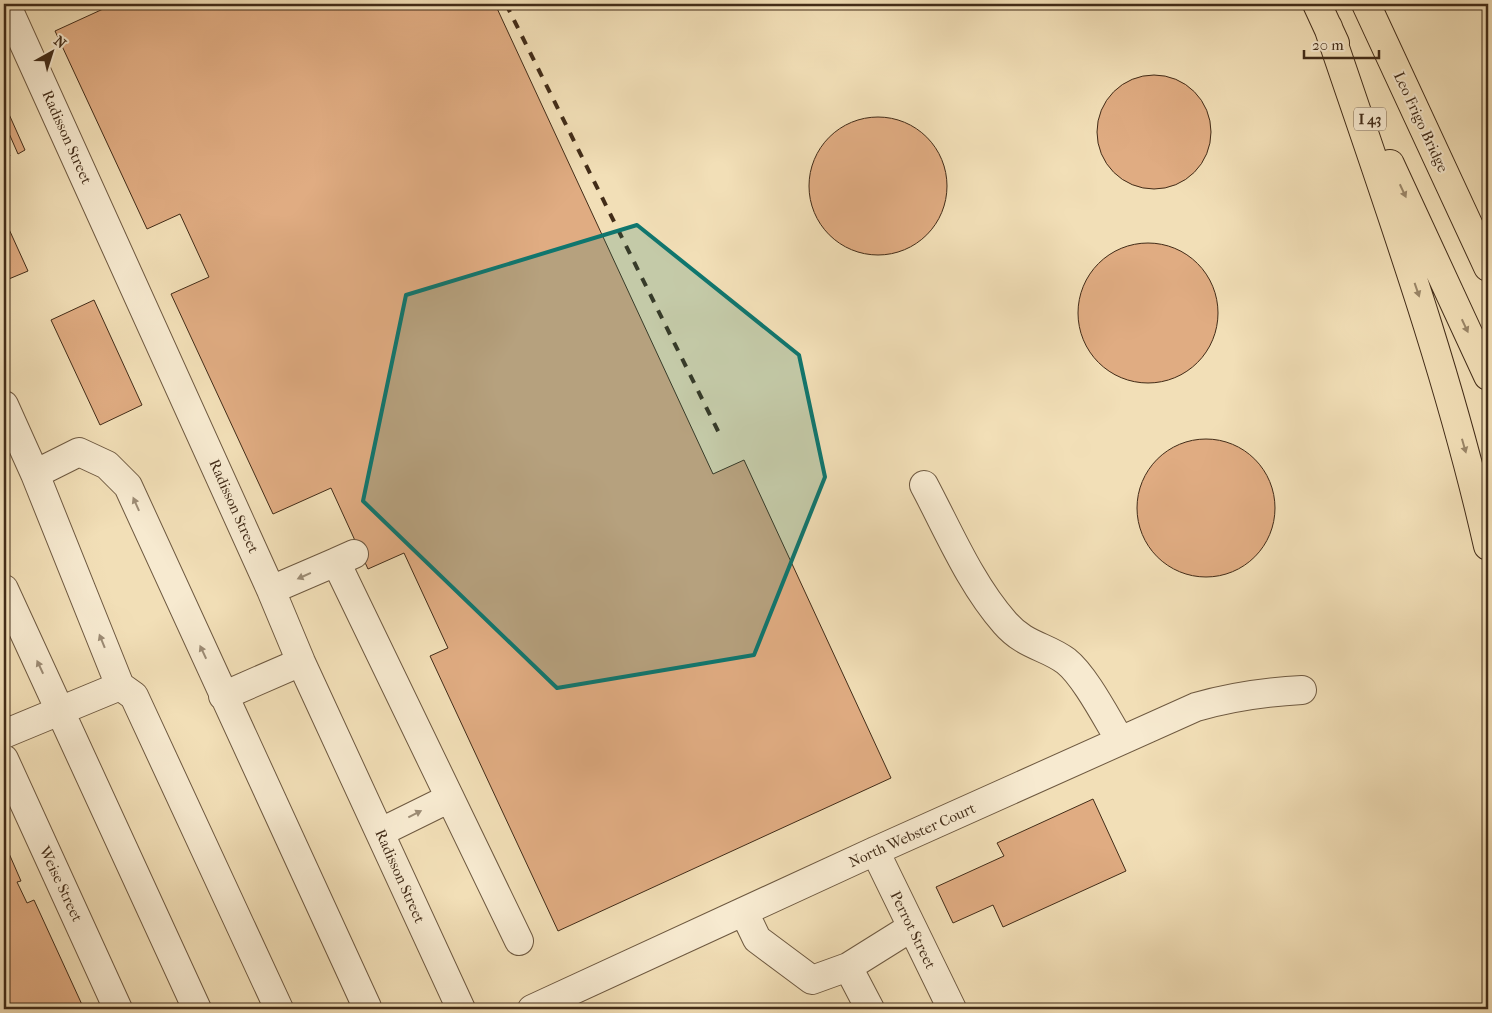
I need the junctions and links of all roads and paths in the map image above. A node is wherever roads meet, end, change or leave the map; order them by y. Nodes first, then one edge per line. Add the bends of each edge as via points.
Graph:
1 (6, 4) edge
2 (1366, 4) edge
3 (1322, 16) edge
4 (1412, 239) junction
5 (1488, 267) edge
6 (1488, 376) edge
7 (4, 405) edge
8 (35, 474) junction
9 (924, 485) dead end
10 (1488, 546) edge
11 (4, 589) edge
12 (271, 590) junction
13 (301, 662) junction
14 (120, 686) junction
15 (1302, 690) dead end
16 (223, 696) junction
17 (60, 712) junction
18 (4, 734) edge
19 (1120, 740) junction
20 (4, 759) edge
21 (450, 798) junction
22 (381, 832) junction
23 (875, 852) junction
24 (744, 912) junction
25 (912, 927) junction
26 (518, 941) dead end
27 (848, 967) junction
28 (367, 1007) dead end
29 (118, 1009) edge
30 (197, 1009) edge
31 (279, 1009) edge
32 (461, 1009) edge
33 (532, 1009) edge
34 (870, 1009) edge
35 (952, 1009) edge

1 - 12 street, Radisson Street
2 - 5 highway, Leo Frigo Bridge
3 -> 4 highway
4 -> 6 highway
4 -> 10 highway via 1427,319 1466,453
7 - 8 street
14 -> 8 street
16 -> 8 street via 128,486 107,465 79,452
9 - 19 street via 977,586 1006,624 1024,641 1067,661 1093,694
17 -> 11 street
12 - 13 street, Radisson Street
21 -> 12 street via 345,558
13 - 16 street
13 - 22 street, Radisson Street
14 - 17 street
14 - 31 street via 134,696
15 - 19 street, North Webster Court via 1224,699 1196,707
16 - 28 street
17 - 18 street
17 - 30 street
19 - 23 street, North Webster Court
20 - 29 street, Weise Street
22 -> 21 street
21 - 26 street
22 - 32 street, Radisson Street
23 - 24 street, North Webster Court
23 - 25 street, Perrot Street
24 - 27 street via 757,939 812,980
24 - 33 street, North Webster Court
25 - 27 street
25 - 35 street, Perrot Street
27 - 34 street

